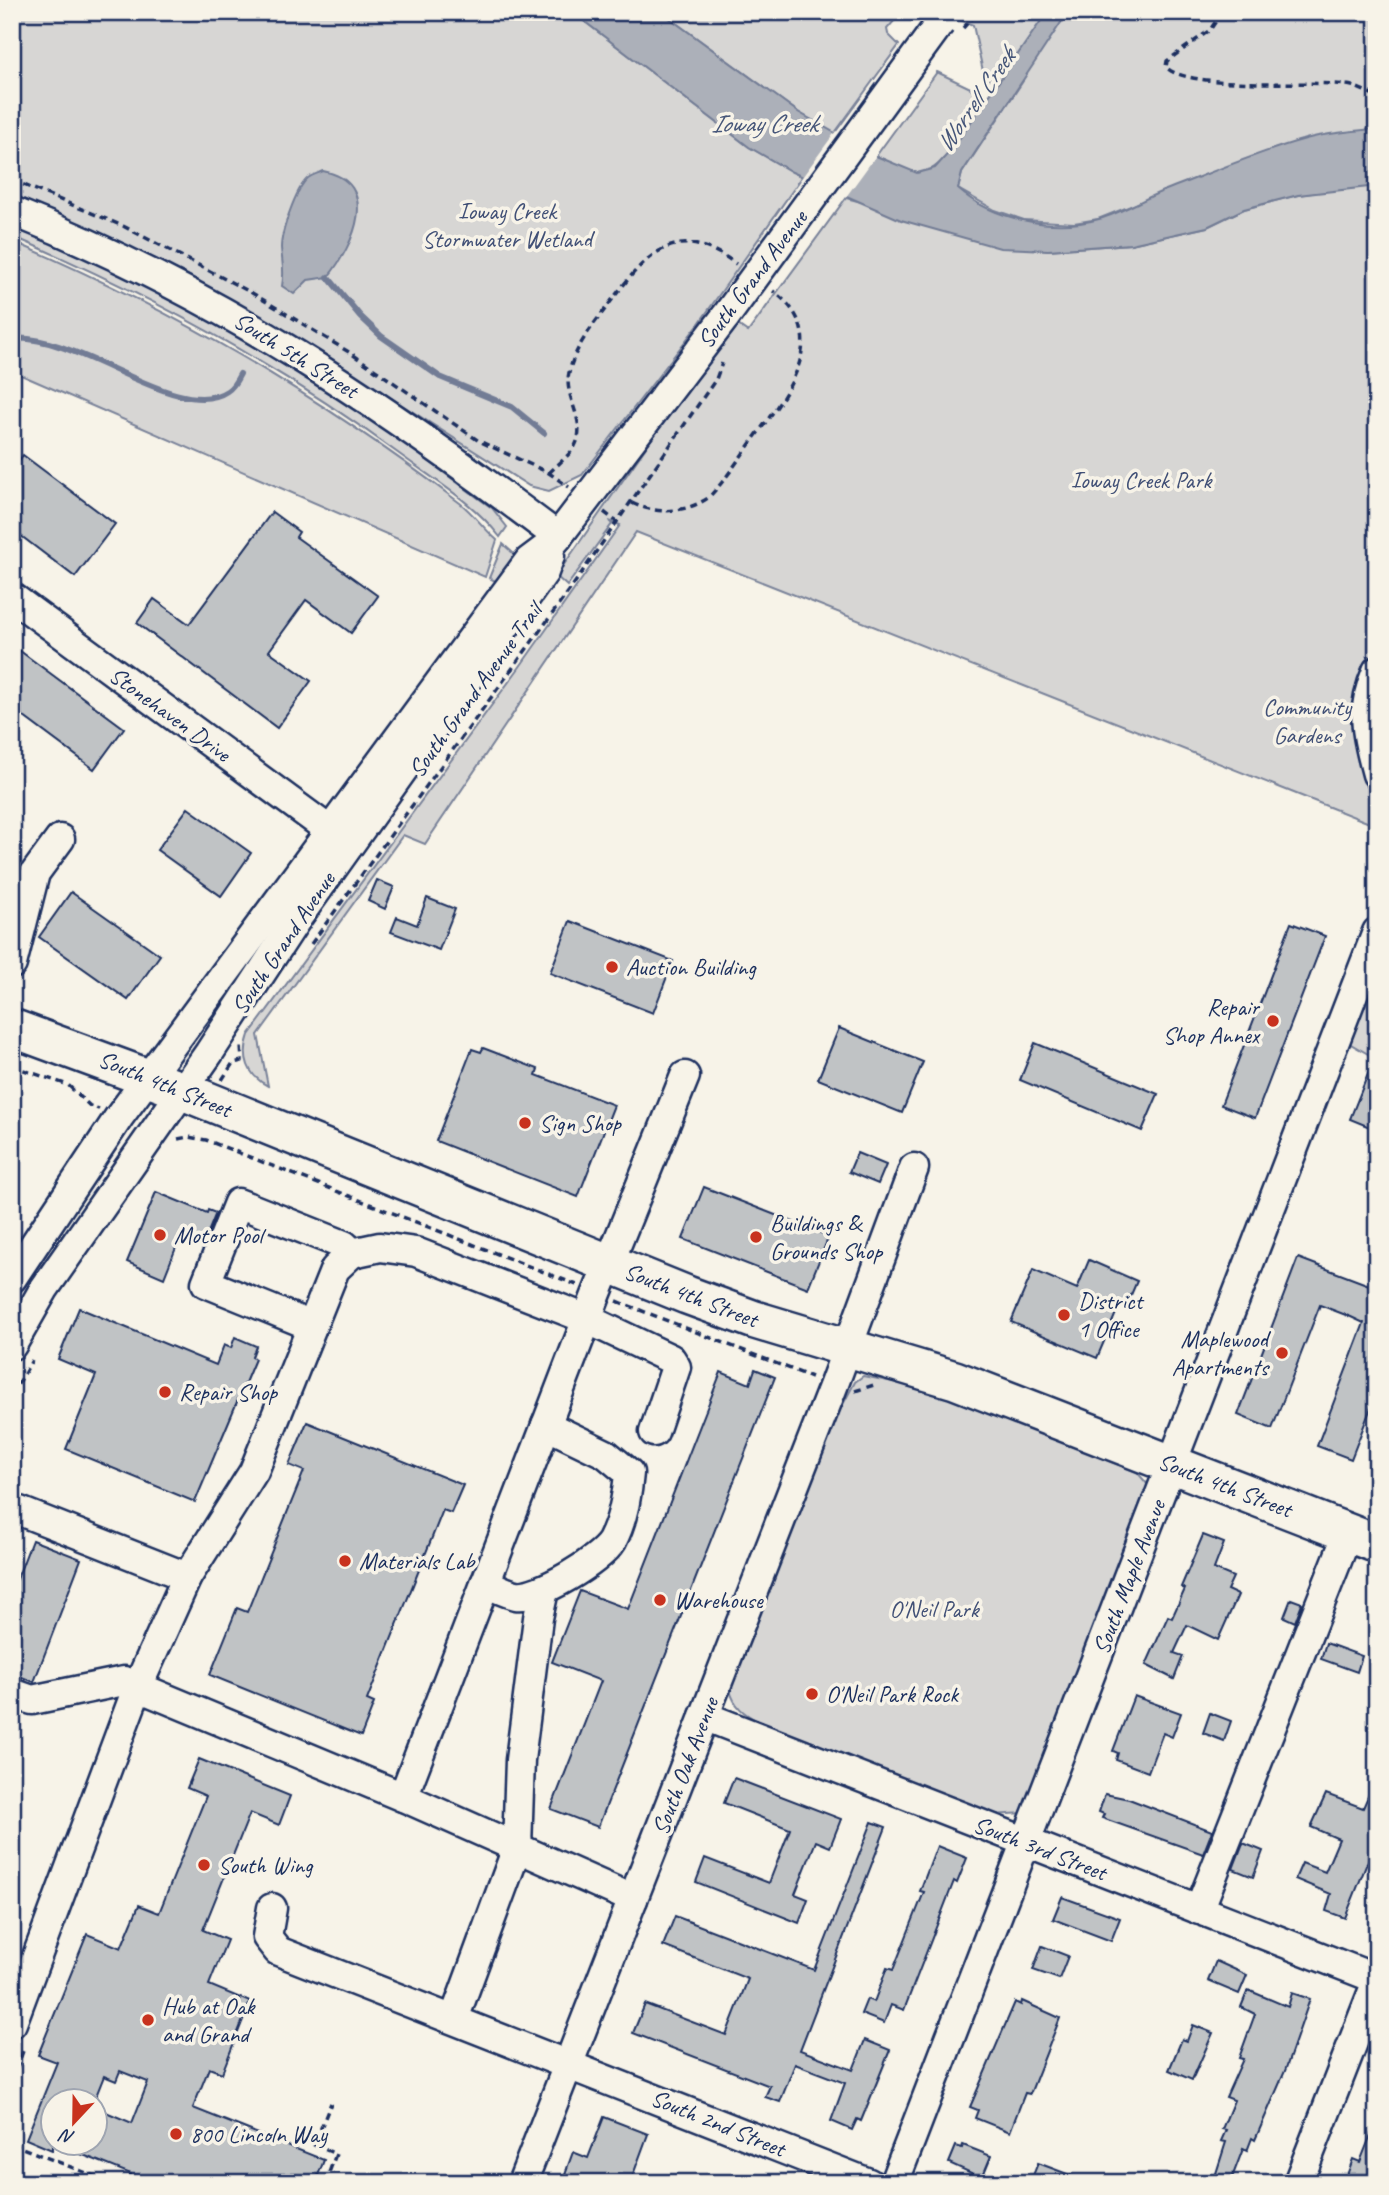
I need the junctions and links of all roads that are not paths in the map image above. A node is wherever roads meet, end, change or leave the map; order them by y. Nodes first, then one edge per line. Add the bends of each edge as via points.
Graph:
1 (949, 24) edge
2 (12, 211) edge
3 (555, 540) junction
4 (12, 597) edge
5 (1377, 671) edge
6 (1377, 774) edge
7 (329, 830) junction
8 (60, 839) dead end
9 (1377, 932) edge
10 (12, 964) edge
11 (12, 1028) edge
12 (684, 1076) dead end
13 (166, 1084) junction
14 (914, 1168) dead end
15 (352, 1253) junction
16 (598, 1276) junction
17 (12, 1278) edge
18 (587, 1319) junction
19 (312, 1326) junction
20 (12, 1345) edge
21 (847, 1348) junction
22 (546, 1426) junction
23 (654, 1432) dead end
24 (1172, 1465) junction
25 (12, 1508) edge
26 (1362, 1539) edge
27 (187, 1577) junction
28 (485, 1583) junction
29 (544, 1590) junction
30 (138, 1686) junction
31 (12, 1693) edge
32 (704, 1716) junction
33 (403, 1797) junction
34 (1026, 1842) junction
35 (517, 1848) junction
36 (633, 1899) junction
37 (272, 1908) dead end
38 (1199, 1910) junction
39 (1377, 1980) edge
40 (454, 2019) junction
41 (12, 2023) edge
42 (568, 2064) junction
43 (522, 2183) edge
44 (869, 2183) edge
45 (894, 2183) edge
46 (1298, 2183) edge

1 - 3 street, South Grand Avenue, bridge
2 - 3 street, South 5th Street via 129,261 294,351 433,444
3 - 7 street, South Grand Avenue via 529,561
3 - 13 street, South Grand Avenue via 544,572 298,917
4 - 7 street, Stonehaven Drive
5 - 6 street via 1370,687 1365,730
7 - 13 street, South Grand Avenue
8 - 10 street via 35,873
9 - 24 street, South Maple Avenue
11 - 13 main road, South 4th Street
12 - 16 street
13 - 16 main road, South 4th Street
13 - 17 street, South Grand Avenue via 119,1117
13 - 20 street, South Grand Avenue
14 - 21 street, South Oak Avenue
15 - 18 street via 380,1247 416,1252
15 - 19 street via 335,1269
15 - 19 street via 344,1245 238,1203 206,1283
16 - 18 street
16 - 21 main road, South 4th Street
18 - 22 street
18 - 23 street via 659,1352 676,1367
19 - 27 street via 254,1471
21 - 24 main road, South 4th Street via 956,1380
21 - 32 street, South Oak Avenue
22 - 28 street
22 - 29 street via 606,1454 629,1474 627,1500 611,1543
24 - 26 main road, South 4th Street
24 - 34 street, South Maple Avenue
25 - 27 street
26 - 38 street
27 - 30 street
28 - 29 street via 515,1595
28 - 33 street
29 - 35 street via 520,1760
30 - 31 street via 124,1681 33,1700
30 - 33 street
30 - 41 street
32 - 34 street, South 3rd Street
32 - 36 street, South Oak Avenue
33 - 35 street
34 - 38 street, South 3rd Street
34 - 45 street, South Maple Avenue
35 - 36 street
35 - 40 street
36 - 42 street, South Oak Avenue
37 - 40 street, South 2nd Street via 267,1937 278,1951
38 - 39 street, South 3rd Street
39 - 46 street
40 - 42 street, South 2nd Street
42 - 43 street, South Oak Avenue
42 - 44 street, South 2nd Street

